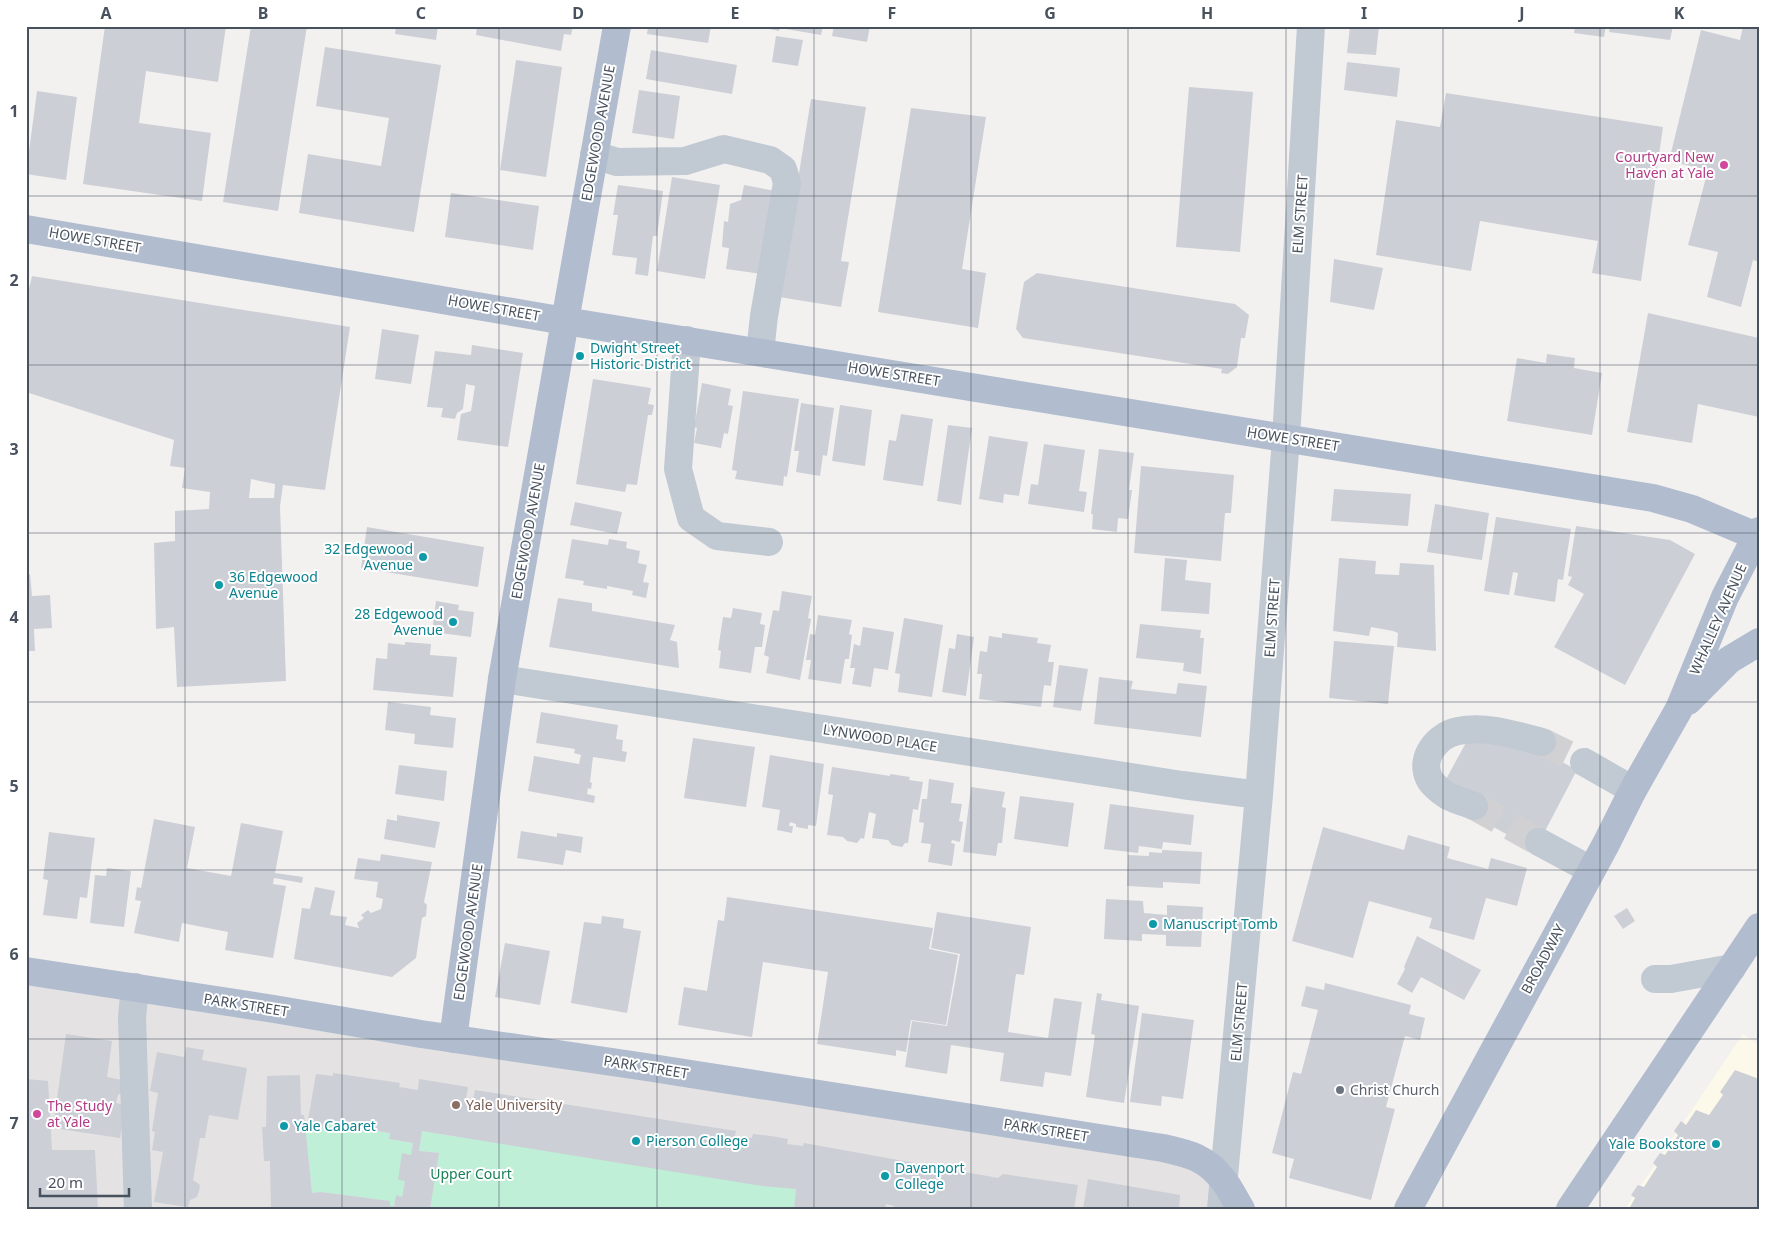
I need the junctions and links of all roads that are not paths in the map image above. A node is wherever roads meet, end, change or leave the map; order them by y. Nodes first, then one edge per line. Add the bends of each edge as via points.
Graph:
1 (617, 26) edge
2 (1312, 26) edge
3 (594, 155) junction
4 (26, 229) edge
5 (565, 321) junction
6 (688, 340) junction
7 (760, 352) junction
8 (1286, 438) junction
9 (1757, 533) edge
10 (769, 542) dead end
11 (1759, 642) edge
12 (502, 679) junction
13 (1680, 709) junction
14 (1542, 742) tunnel mouth
15 (1584, 762) tunnel mouth
16 (1633, 790) junction
17 (1259, 795) junction
18 (1474, 806) tunnel mouth
19 (1539, 842) tunnel mouth
20 (1591, 870) junction
21 (1759, 927) edge
22 (1732, 968) junction
23 (26, 970) edge
24 (1655, 979) dead end
25 (136, 988) junction
26 (453, 1039) junction
27 (1225, 1182) junction
28 (138, 1209) edge
29 (1221, 1209) edge
30 (1241, 1209) edge
31 (1408, 1209) edge
32 (1570, 1209) edge

1 - 3 main road, EDGEWOOD AVENUE
2 - 8 street, ELM STREET
3 - 5 main road, EDGEWOOD AVENUE
3 - 7 street via 617,162 685,161 724,149 770,160 783,169 787,183
4 - 5 main road, HOWE STREET
5 - 6 main road, HOWE STREET
5 - 12 main road, EDGEWOOD AVENUE
6 - 7 main road, HOWE STREET
6 - 10 street via 678,469 692,518 717,536
7 - 8 main road, HOWE STREET
8 - 9 main road, HOWE STREET via 1653,498
8 - 17 street, ELM STREET
9 - 13 main road, WHALLEY AVENUE via 1725,597
11 - 13 main road via 1729,660
12 - 17 street, LYNWOOD PLACE
12 - 26 main road, EDGEWOOD AVENUE
13 - 16 main road, BROADWAY
14 - 18 street via 1474,730 1456,732 1437,741 1429,753 1429,778 1446,795
15 - 16 street
16 - 20 main road, BROADWAY
17 - 27 street, ELM STREET
19 - 20 street
20 - 31 main road, BROADWAY
21 - 22 main road
22 - 24 street
22 - 32 main road
23 - 25 main road, PARK STREET
25 - 26 main road, PARK STREET
25 - 28 street via 132,1017
26 - 27 main road, PARK STREET via 1163,1148 1190,1154 1212,1167
27 - 29 street, ELM STREET
27 - 30 main road, PARK STREET

